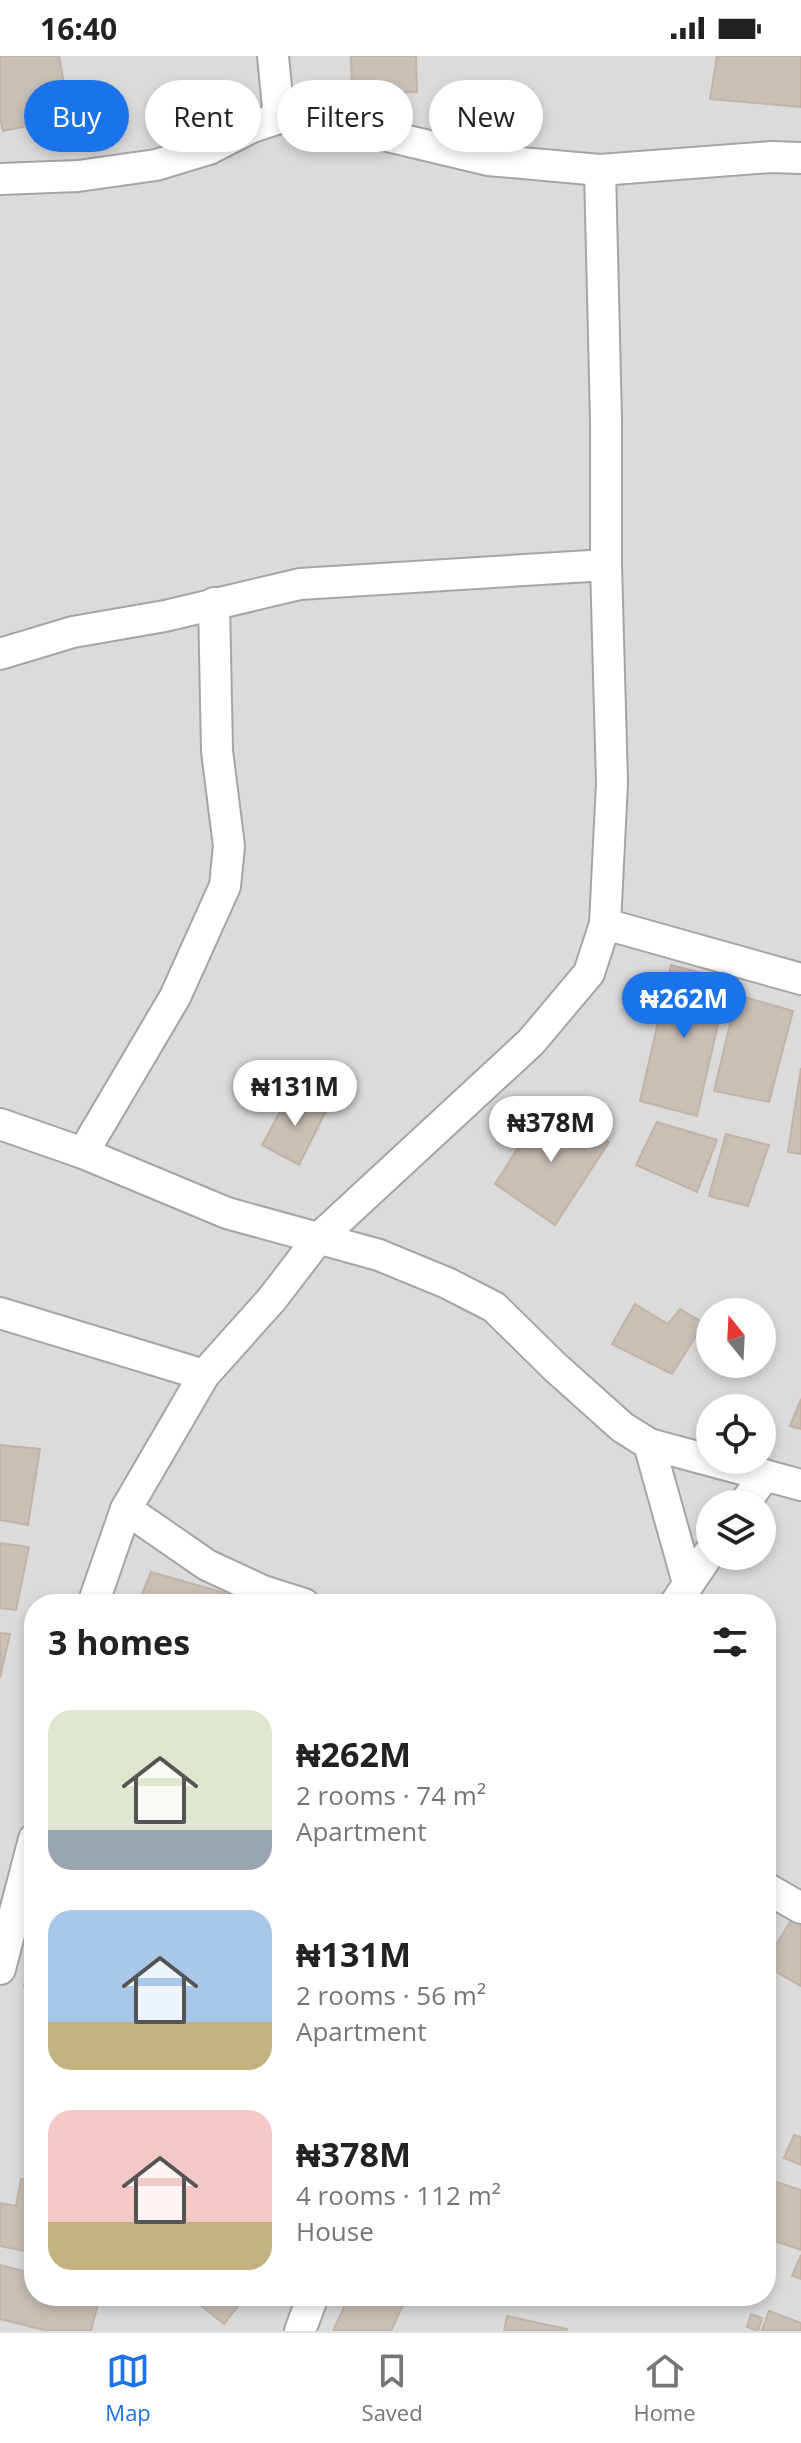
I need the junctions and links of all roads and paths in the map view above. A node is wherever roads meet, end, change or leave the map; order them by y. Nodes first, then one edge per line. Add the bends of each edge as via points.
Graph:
1 (273, 56) edge
2 (277, 97) edge
3 (277, 119) edge
4 (413, 142) edge
5 (801, 158) edge
6 (600, 170) junction
7 (2, 174) edge
8 (606, 565) junction
9 (214, 603) junction
10 (0, 654) edge
11 (605, 924) junction
12 (801, 979) edge
13 (0, 1124) edge
14 (83, 1153) junction
15 (318, 1239) junction
16 (0, 1313) edge
17 (204, 1375) junction
18 (649, 1444) junction
19 (765, 1475) junction
20 (801, 1485) edge
21 (754, 1490) edge
22 (126, 1509) junction
23 (698, 1570) edge
24 (96, 1594) edge
25 (272, 1594) edge
26 (682, 1594) edge
27 (24, 1868) edge
28 (776, 1894) edge
29 (801, 1908) edge
30 (7, 1916) edge
31 (0, 1969) edge
32 (309, 2306) edge
33 (300, 2331) edge

1 - 2 street
3 - 7 street via 209,149 156,165 78,176
4 - 6 street via 488,160
5 - 6 street
6 - 8 street
8 - 9 street via 300,584
8 - 11 street via 612,783
9 - 10 street via 73,632
9 - 14 street via 217,751 229,846 225,886 175,997
11 - 12 street
11 - 15 street via 589,973 531,1042
13 - 14 street
14 - 15 street via 227,1213
15 - 17 street
15 - 18 street via 379,1255 494,1307 622,1427
16 - 17 street
17 - 22 street
18 - 19 street
18 - 26 street
19 - 20 street
19 - 21 street
22 - 24 street
22 - 25 street via 207,1565
23 - 26 street
27 - 30 street
28 - 29 street
30 - 31 street
32 - 33 street

